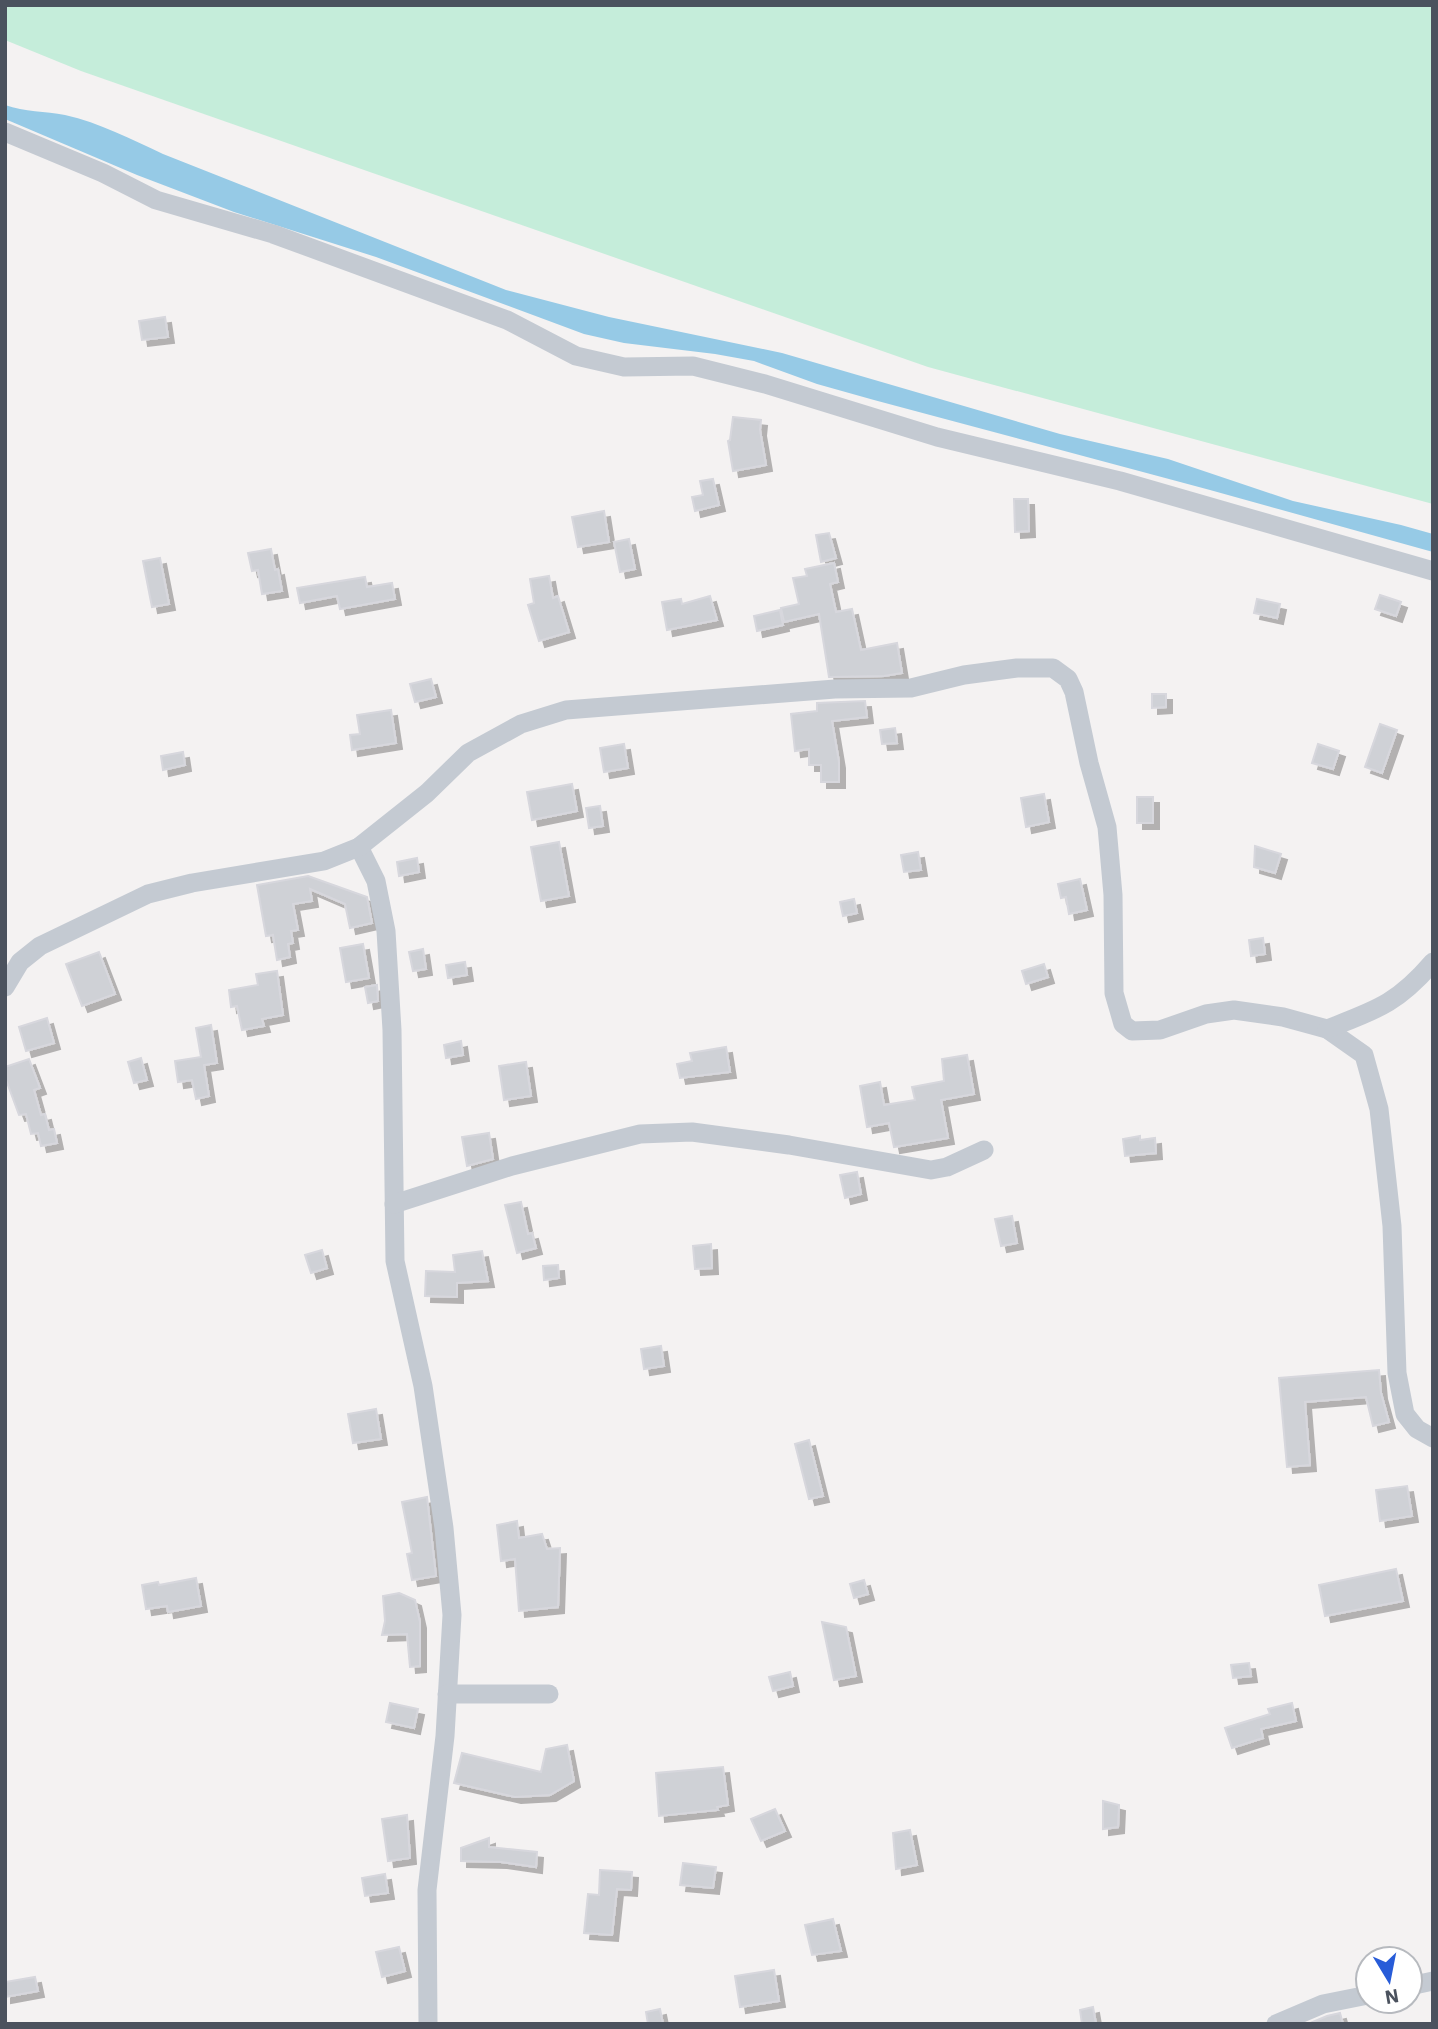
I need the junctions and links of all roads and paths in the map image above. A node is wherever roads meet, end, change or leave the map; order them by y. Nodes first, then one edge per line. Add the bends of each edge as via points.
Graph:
1 (5, 132) edge
2 (1433, 571) edge
3 (359, 847) junction
4 (1433, 962) edge
5 (5, 987) edge
6 (1327, 1029) junction
7 (984, 1150) dead end
8 (394, 1204) junction
9 (1433, 1438) edge
10 (447, 1694) junction
11 (549, 1695) dead end
12 (1354, 1998) edge
13 (428, 2024) edge
14 (1276, 2024) edge

1 - 2 street via 156,200 273,234 507,320 576,356 624,367 693,366 765,384 937,437 1120,481
3 - 5 street via 324,861 148,894 40,946 20,962
3 - 6 street via 427,793 468,753 521,724 566,710 835,689 911,688 964,675 1053,668 1068,679 1074,692 1107,827 1114,993 1123,1024 1132,1031 1160,1030 1234,1010
3 - 8 street via 376,881 386,931
4 - 6 street via 1398,998
6 - 9 street via 1364,1055 1379,1109 1392,1226 1397,1373 1405,1414 1417,1429
7 - 8 street via 930,1170 692,1132 640,1134 512,1166
8 - 10 street via 395,1261 423,1386 444,1528 452,1615
10 - 11 street
10 - 13 street via 426,1890
12 - 14 street via 1323,2004

